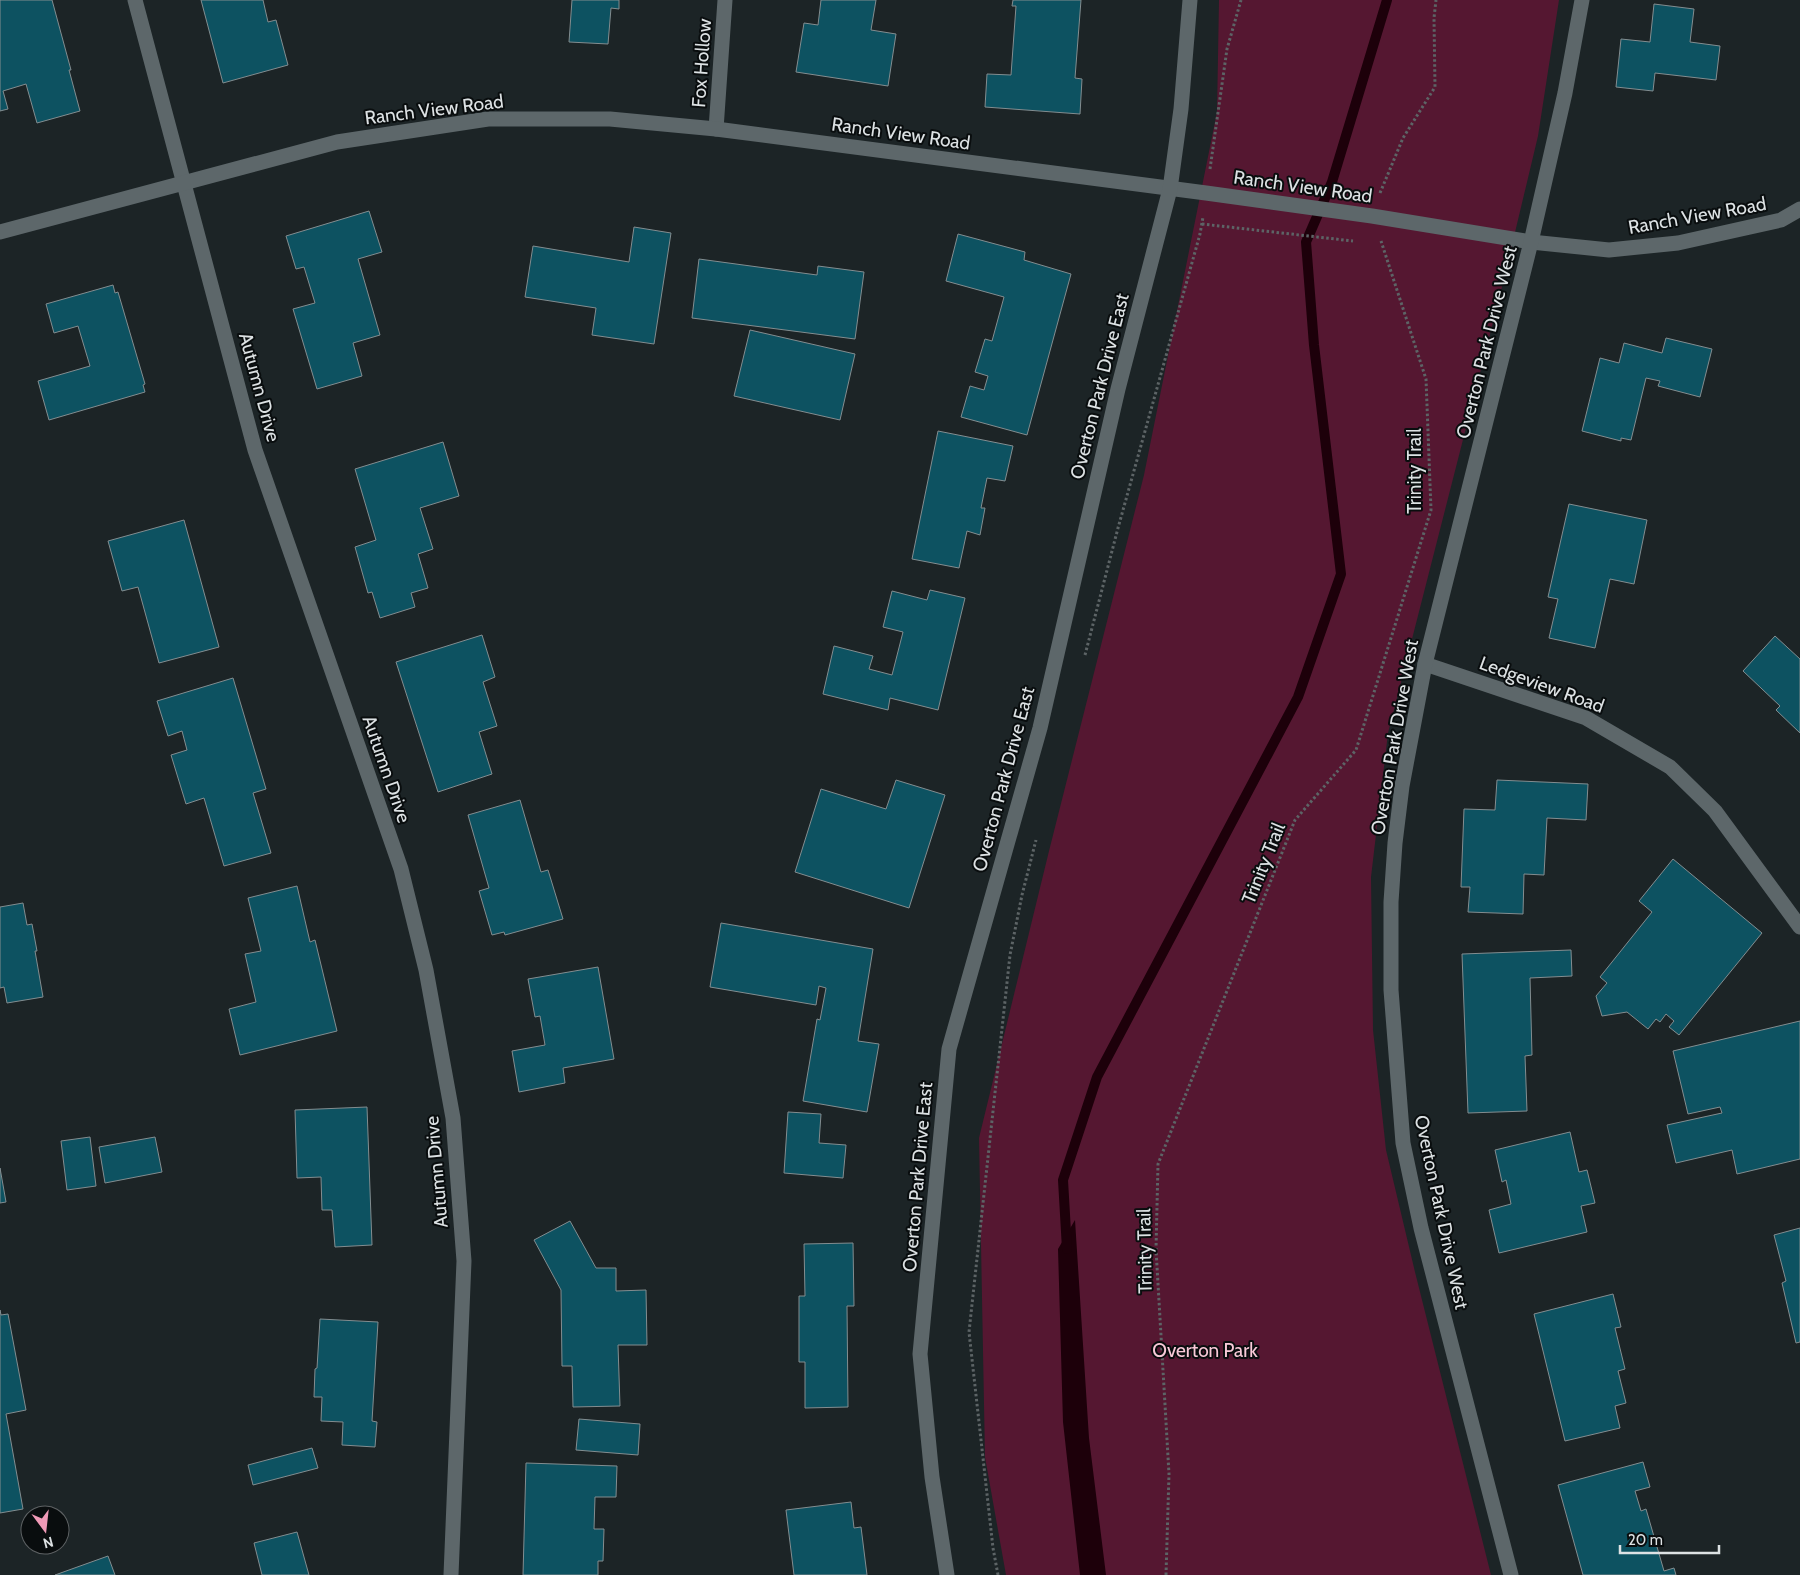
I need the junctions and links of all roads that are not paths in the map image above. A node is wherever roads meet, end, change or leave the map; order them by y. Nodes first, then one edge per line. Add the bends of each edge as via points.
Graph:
1 (136, 0) edge
2 (725, 0) edge
3 (1190, 0) edge
4 (1582, 0) edge
5 (716, 129) junction
6 (184, 182) junction
7 (1170, 189) junction
8 (1800, 209) edge
9 (0, 232) edge
10 (1531, 242) junction
11 (1425, 664) junction
12 (1800, 927) edge
13 (451, 1575) edge
14 (947, 1575) edge
15 (1511, 1575) edge

1 - 6 street, Autumn Drive
2 - 5 street, Fox Hollow
3 - 7 street, Overton Park Drive East via 1181,109
4 - 10 street, Overton Park Drive West
5 - 6 street, Ranch View Road via 610,119 488,119 337,142
5 - 7 street, Ranch View Road
6 - 9 street, Ranch View Road
6 - 13 street, Autumn Drive via 256,450 401,869 426,970 453,1118 464,1261
7 - 10 street, Ranch View Road
7 - 14 street, Overton Park Drive East via 1118,389 1040,728 949,1050 920,1354 932,1477
8 - 10 street, Ranch View Road via 1781,220 1678,243 1609,250
10 - 11 street, Overton Park Drive West
11 - 12 street, Ledgeview Road via 1586,718 1670,767 1715,811
11 - 15 street, Overton Park Drive West via 1402,786 1392,892 1391,990 1397,1076 1404,1143 1421,1228

